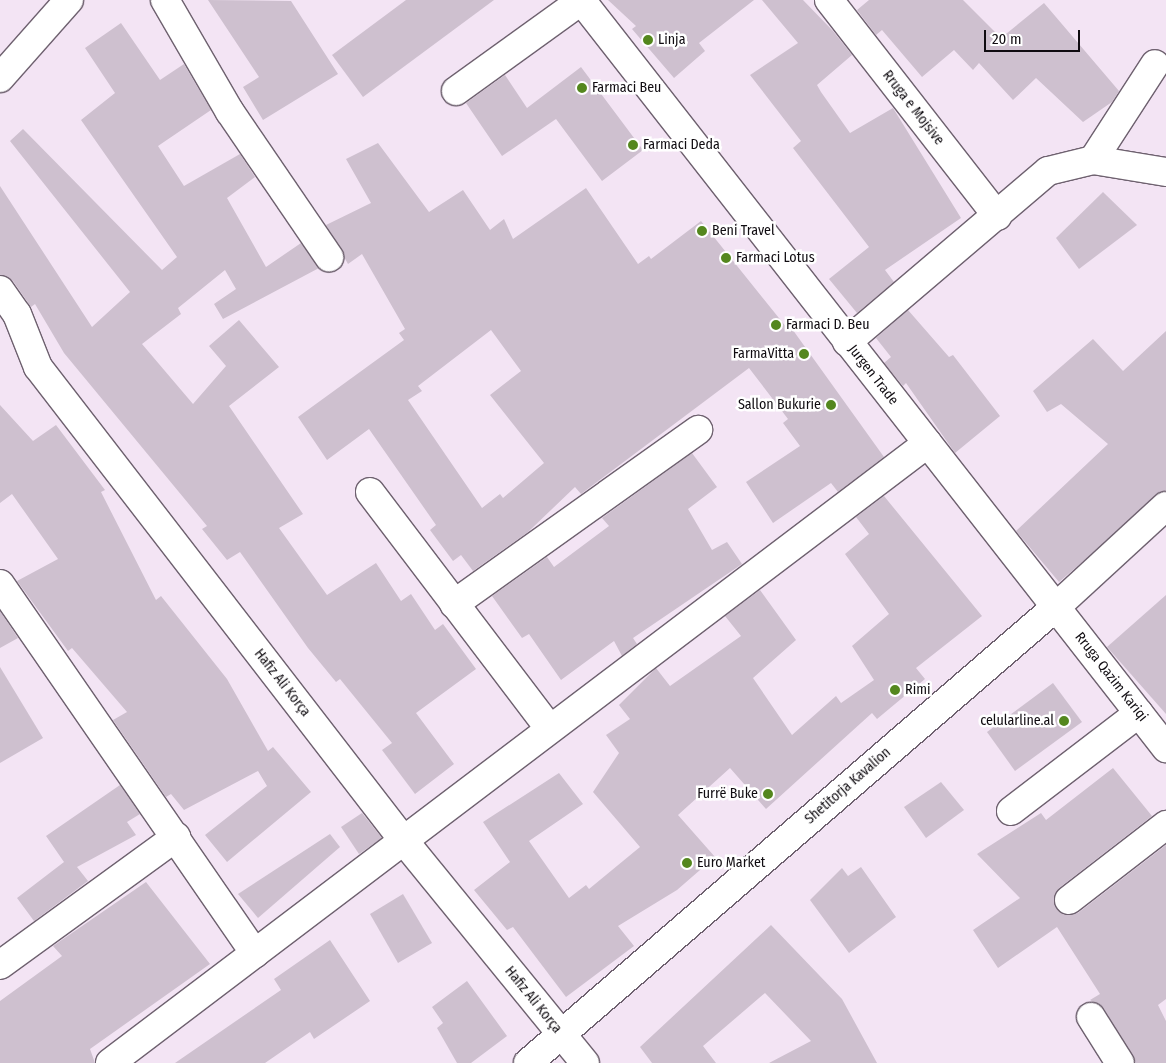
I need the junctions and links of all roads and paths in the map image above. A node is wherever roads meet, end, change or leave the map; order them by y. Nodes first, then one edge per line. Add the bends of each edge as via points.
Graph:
1 (69, 0) edge
2 (166, 0) edge
3 (581, 0) edge
4 (829, 0) edge
5 (1155, 64) dead end
6 (0, 78) edge
7 (456, 91) dead end
8 (1093, 160) junction
9 (1166, 172) edge
10 (997, 216) junction
11 (329, 257) dead end
12 (0, 290) edge
13 (847, 342) junction
14 (698, 430) dead end
15 (928, 443) junction
16 (370, 492) dead end
17 (1166, 506) edge
18 (0, 584) edge
19 (454, 604) junction
20 (1056, 607) junction
21 (1156, 727) edge
22 (549, 728) junction
23 (1011, 811) dead end
24 (1166, 825) edge
25 (176, 837) junction
26 (404, 841) junction
27 (1069, 900) dead end
28 (255, 953) junction
29 (0, 965) edge
30 (1091, 1017) dead end
31 (561, 1034) junction
32 (110, 1063) edge
33 (528, 1063) edge
34 (585, 1063) edge
35 (1120, 1063) edge

1 - 6 street
2 - 11 street via 230,112
3 - 7 street
3 - 13 street, Jurgen Trade
4 - 10 street, Rruga e Mojsive
5 - 8 street
8 - 9 street
8 - 10 street via 1048,171
10 - 13 street
12 - 26 street, Hafiz Ali Korça via 17,314 38,367
13 - 15 street, Jurgen Trade
14 - 19 street
15 - 20 street, Jurgen Trade
15 - 22 street
16 - 19 street
17 - 20 street, Shetitorja Kavalion
18 - 25 street
19 - 22 street
20 - 21 street, Rruga Qazim Kariqi
20 - 31 street, Shetitorja Kavalion
21 - 23 street
22 - 26 street
24 - 27 street
25 - 28 street
25 - 29 street
26 - 28 street
26 - 31 street, Hafiz Ali Korça
28 - 32 street
30 - 35 street
31 - 33 street, Shetitorja Kavalion
31 - 34 street, Hafiz Ali Korça

